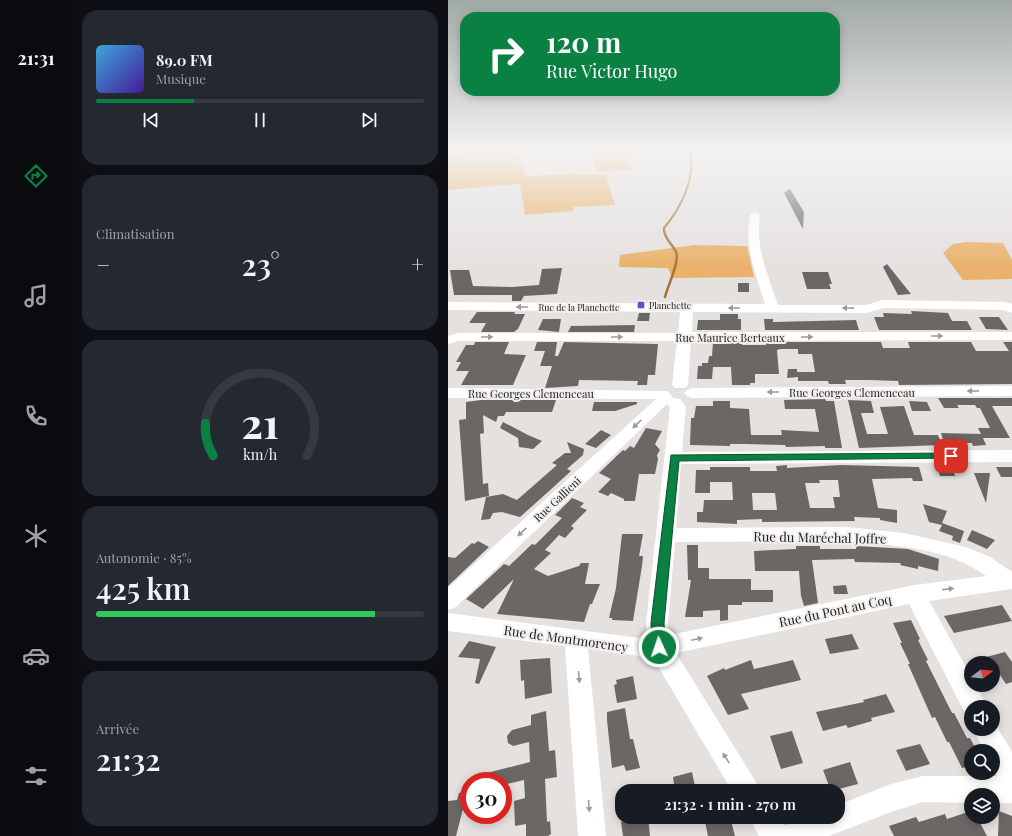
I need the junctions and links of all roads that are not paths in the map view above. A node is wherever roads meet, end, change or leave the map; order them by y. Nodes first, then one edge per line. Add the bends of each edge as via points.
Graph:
1 (755, 215) dead end
2 (448, 306) edge
3 (687, 308) junction
4 (774, 308) junction
5 (1012, 311) edge
6 (1012, 336) edge
7 (684, 337) junction
8 (448, 340) edge
9 (686, 389) junction
10 (1012, 391) edge
11 (451, 394) edge
12 (668, 398) junction
13 (1012, 456) edge
14 (674, 458) junction
15 (666, 535) junction
16 (1012, 581) edge
17 (915, 594) junction
18 (448, 601) edge
19 (448, 622) edge
20 (576, 638) junction
21 (659, 647) junction
22 (971, 700) edge
23 (990, 736) edge
24 (1012, 778) edge
25 (743, 784) edge
26 (1012, 790) edge
27 (767, 824) edge
28 (592, 836) edge
29 (775, 836) edge
30 (794, 836) edge

1 - 4 street via 753,230 756,259
3 -> 2 street, Rue de la Planchette
4 -> 3 street, Rue de la Planchette
3 - 7 street
5 -> 4 street, Rue de la Planchette via 883,309 878,306 867,309
7 -> 6 street, Rue Maurice Berteaux
8 -> 7 street, Rue Maurice Berteaux via 459,337
7 - 9 street
10 -> 9 street, Rue Georges Clemenceau
9 - 12 street, Rue Gallieni via 684,400
11 - 12 street, Rue Georges Clemenceau
12 - 14 street via 678,407
12 -> 18 street, Rue Gallieni
13 - 14 street
14 - 15 street
15 - 16 street, Rue du Maréchal Joffre via 847,534 904,540 959,552
15 - 21 street via 658,623
17 -> 16 street, Rue du Pont au Coq
21 -> 17 street, Rue du Pont au Coq
17 - 22 street
19 - 20 street, Rue de Montmorency
20 - 21 street, Rue de Montmorency via 650,649
20 -> 28 street
25 -> 21 street
23 - 24 street
26 - 30 street via 923,790 891,798
27 - 29 street

